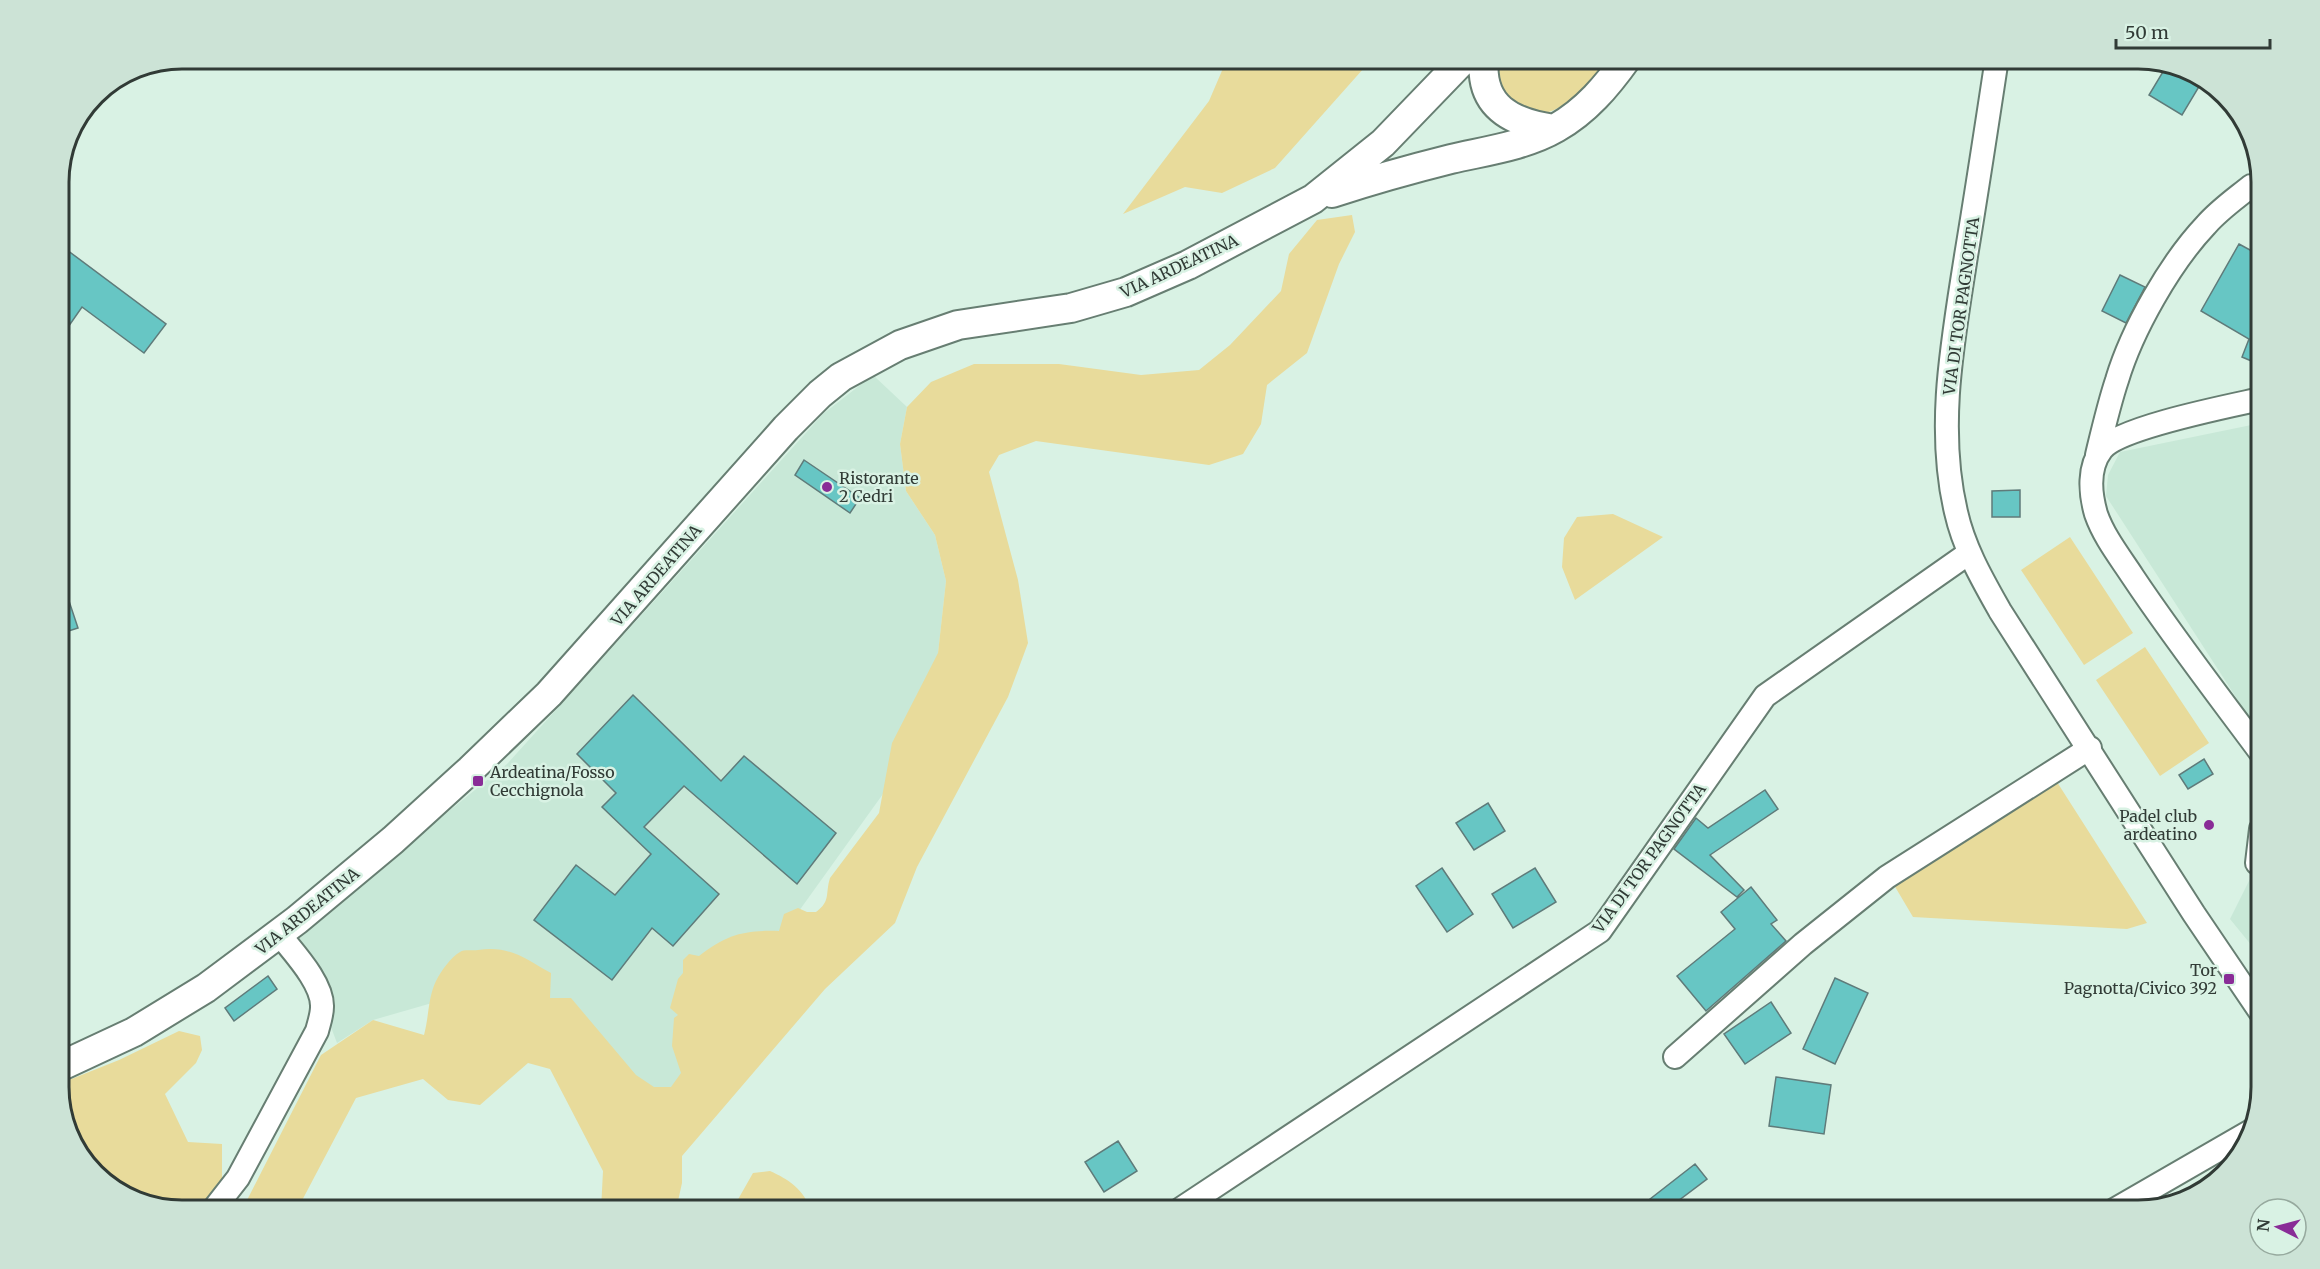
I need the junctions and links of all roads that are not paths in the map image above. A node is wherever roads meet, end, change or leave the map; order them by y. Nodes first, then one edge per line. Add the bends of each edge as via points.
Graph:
1 (1454, 69) edge
2 (1483, 69) edge
3 (1618, 69) edge
4 (1995, 69) edge
5 (1554, 129) junction
6 (2251, 186) dead end
7 (1313, 199) junction
8 (2251, 401) edge
9 (2096, 460) junction
10 (1969, 553) junction
11 (2251, 740) edge
12 (2090, 748) junction
13 (279, 934) junction
14 (2251, 997) edge
15 (1675, 1057) dead end
16 (69, 1062) edge
17 (2238, 1138) edge
18 (221, 1200) edge
19 (1194, 1200) edge
20 (2131, 1200) edge

1 - 7 main road, VIA ARDEATINA via 1383,143
2 - 5 main road via 1487,93 1497,107 1522,123
3 - 5 main road, VIA ARDEATINA via 1595,98
4 - 10 street, VIA DI TOR PAGNOTTA via 1954,332 1948,395 1948,468
5 - 7 main road, VIA ARDEATINA via 1524,141
6 - 9 street via 2205,226 2145,315 2125,355
7 - 13 main road, VIA ARDEATINA via 1145,285 1071,308 948,327 884,352 841,377 786,428 542,700 393,840
8 - 9 street via 2122,435 2102,449
9 - 11 street via 2091,494 2103,531 2158,614
10 - 12 street, VIA DI TOR PAGNOTTA via 2000,611
10 - 19 street, VIA DI TOR PAGNOTTA via 1765,696 1599,931
12 - 14 street, VIA DI TOR PAGNOTTA
12 - 15 street via 1887,877 1803,944
13 - 16 main road, VIA ARDEATINA via 174,1009
13 - 18 street via 317,988 322,1006 317,1031 238,1178
17 - 20 street

